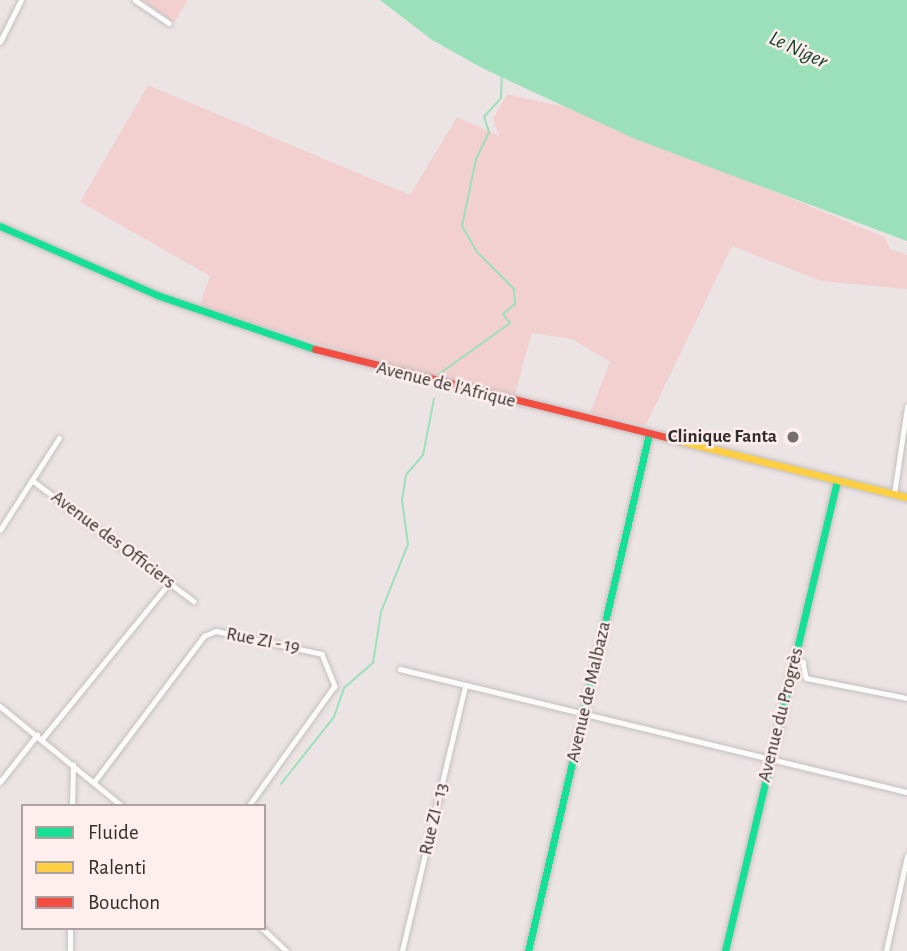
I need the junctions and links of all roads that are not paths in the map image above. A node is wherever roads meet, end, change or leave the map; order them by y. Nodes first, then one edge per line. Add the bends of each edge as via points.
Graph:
1 (22, 0) edge
2 (135, 0) edge
3 (169, 23) dead end
4 (0, 42) edge
5 (0, 226) edge
6 (907, 407) edge
7 (649, 434) junction
8 (59, 438) dead end
9 (32, 480) junction
10 (837, 480) junction
11 (894, 494) junction
12 (907, 497) edge
13 (0, 530) edge
14 (170, 582) junction
15 (194, 601) dead end
16 (795, 659) junction
17 (401, 669) dead end
18 (465, 687) junction
19 (907, 698) edge
20 (0, 706) edge
21 (583, 715) junction
22 (37, 735) junction
23 (42, 739) junction
24 (770, 761) junction
25 (73, 764) junction
26 (0, 782) edge
27 (94, 782) junction
28 (907, 791) edge
29 (72, 804) edge
30 (120, 804) edge
31 (250, 804) edge
32 (907, 856) edge
33 (70, 930) edge
34 (264, 930) edge
35 (70, 951) edge
36 (287, 951) edge
37 (402, 951) edge
38 (528, 951) edge
39 (725, 951) edge
40 (886, 951) edge

1 - 4 street
2 - 3 street
5 - 7 street, Avenue de l'Afrique via 157,295 334,356
6 - 11 street
7 - 10 street, Avenue de l'Afrique
7 - 21 street, Avenue de Malbaza
8 - 9 street
9 - 13 street
9 - 14 street, Avenue des Officiers
10 - 11 street, Avenue de l'Afrique
10 - 16 street, Avenue du Progrès
11 - 12 street, Avenue de l'Afrique
14 - 15 street, Avenue des Officiers
14 - 23 street
16 - 19 street via 803,662 806,678
16 - 24 street, Avenue du Progrès
17 - 18 street
18 - 21 street
18 - 37 street, Rue ZI - 13
20 - 22 street
21 - 24 street
21 - 38 street, Avenue de Malbaza
22 - 23 street
22 - 26 street
23 - 25 street
24 - 28 street
24 - 39 street, Avenue du Progrès
25 - 27 street
25 - 29 street
27 - 30 street
27 - 31 street, Rue ZI - 19 via 204,636 216,631 322,654 335,685
32 - 40 street
33 - 35 street
34 - 36 street

